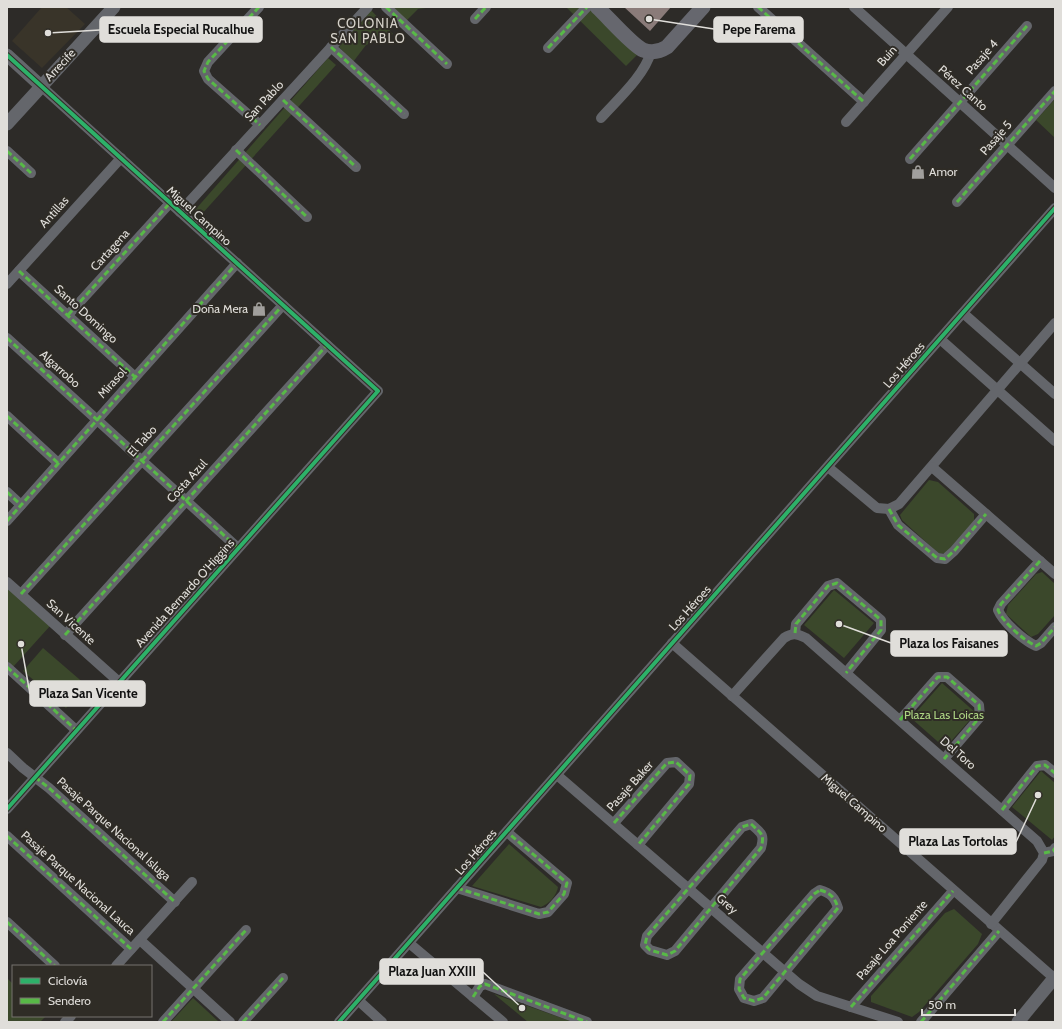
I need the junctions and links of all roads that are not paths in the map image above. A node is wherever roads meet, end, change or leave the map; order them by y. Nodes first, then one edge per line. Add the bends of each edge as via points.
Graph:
1 (114, 7) edge
2 (259, 7) edge
3 (368, 7) edge
4 (386, 7) edge
5 (486, 7) edge
6 (587, 7) edge
7 (597, 7) edge
8 (703, 7) edge
9 (758, 7) edge
10 (854, 7) edge
11 (948, 7) edge
12 (475, 19) dead end
13 (1027, 26) dead end
14 (331, 47) junction
15 (548, 48) dead end
16 (651, 52) junction
17 (907, 54) junction
18 (7, 55) edge
19 (447, 64) dead end
20 (41, 86) junction
21 (1055, 91) edge
22 (283, 100) junction
23 (864, 102) junction
24 (960, 102) junction
25 (404, 114) dead end
26 (601, 118) dead end
27 (846, 122) dead end
28 (7, 124) edge
29 (260, 125) junction
30 (1008, 145) junction
31 (236, 150) junction
32 (7, 151) edge
33 (120, 158) junction
34 (910, 159) dead end
35 (356, 167) dead end
36 (31, 173) dead end
37 (1055, 188) edge
38 (957, 202) dead end
39 (170, 203) junction
40 (1055, 208) edge
41 (180, 212) junction
42 (307, 217) dead end
43 (237, 263) junction
44 (19, 271) junction
45 (7, 284) edge
46 (283, 305) junction
47 (963, 313) junction
48 (68, 315) junction
49 (1055, 323) edge
50 (7, 338) edge
51 (940, 339) junction
52 (327, 344) junction
53 (1020, 363) junction
54 (135, 377) junction
55 (997, 389) junction
56 (378, 391) joint
57 (1055, 394) edge
58 (7, 416) edge
59 (97, 420) junction
60 (1055, 441) edge
61 (142, 460) junction
62 (58, 463) junction
63 (828, 467) junction
64 (932, 467) junction
65 (7, 492) edge
66 (186, 501) junction
67 (21, 505) junction
68 (889, 509) junction
69 (986, 514) junction
70 (7, 520) edge
71 (238, 548) junction
72 (1040, 561) junction
73 (1055, 574) edge
74 (7, 582) edge
75 (21, 594) junction
76 (1055, 627) edge
77 (795, 633) junction
78 (66, 634) junction
79 (672, 643) junction
80 (7, 667) edge
81 (846, 673) junction
82 (118, 682) junction
83 (732, 696) junction
84 (900, 720) junction
85 (76, 730) junction
86 (7, 753) edge
87 (944, 759) junction
88 (1055, 773) edge
89 (557, 774) junction
90 (35, 777) junction
91 (7, 809) edge
92 (1002, 810) junction
93 (614, 823) junction
94 (507, 832) junction
95 (7, 836) edge
96 (638, 845) junction
97 (1055, 848) edge
98 (1044, 853) junction
99 (192, 882) dead end
100 (457, 888) junction
101 (689, 888) junction
102 (953, 891) junction
103 (175, 902) junction
104 (711, 908) junction
105 (7, 922) edge
106 (991, 924) junction
107 (246, 930) dead end
108 (999, 931) junction
109 (140, 940) junction
110 (409, 943) junction
111 (131, 949) junction
112 (763, 953) junction
113 (54, 965) edge
114 (117, 965) edge
115 (785, 972) junction
116 (283, 978) dead end
117 (1055, 978) edge
118 (193, 988) junction
119 (473, 997) junction
120 (359, 1001) junction
121 (851, 1007) junction
122 (163, 1022) edge
123 (230, 1022) edge
124 (243, 1022) edge
125 (340, 1022) edge
126 (382, 1022) edge
127 (502, 1022) edge
128 (587, 1022) edge
129 (898, 1022) edge
130 (921, 1022) edge
131 (1018, 1022) edge

1 - 20 street, Arrecife
2 - 29 street via 208,62 204,71 208,79
3 - 14 street, San Pablo
4 - 19 street
5 - 12 street
6 - 15 street
7 - 16 main road via 639,48
8 - 16 main road via 667,47
9 - 23 street
10 - 17 street, Pérez Canto
11 - 17 street, Buin
13 - 24 street, Pasaje 4
14 - 22 street, San Pablo
14 - 25 street
16 - 26 street via 640,73
17 - 23 street, Buin
17 - 24 street, Pérez Canto
18 - 20 street, Miguel Campino
20 - 28 street, Arrecife
20 - 33 street, Miguel Campino
21 - 30 street, Pasaje 5
22 - 29 street, San Pablo
22 - 35 street
23 - 27 street, Buin
24 - 30 street, Pérez Canto
24 - 34 street, Pasaje 4
29 - 31 street, San Pablo
30 - 37 street, Pérez Canto
30 - 38 street, Pasaje 5
31 - 41 street, San Pablo
31 - 42 street
32 - 36 street
33 - 39 street, Miguel Campino
33 - 44 street, Antillas
39 - 41 street, Miguel Campino
39 - 48 street, Cartagena
40 - 47 street, Los Héroes
41 - 43 street, Miguel Campino
43 - 46 street, Miguel Campino
43 - 54 street, Mirasol
44 - 45 street, Antillas
44 - 48 street, Santo Domingo
46 - 52 street, Miguel Campino
46 - 61 street, El Tabo
47 - 51 street, Los Héroes
47 - 53 street
48 - 54 street, Santo Domingo
49 - 53 street
50 - 59 street, Algarrobo
51 - 55 street
51 - 63 street, Los Héroes
52 - 56 street, Miguel Campino
52 - 66 street, Costa Azul
53 - 55 street
53 - 57 street
54 - 59 street, Mirasol
55 - 60 street
55 - 64 street
56 - 71 street, Avenida Bernardo O'Higgins
58 - 62 street
59 - 61 street, Algarrobo
59 - 62 street, Mirasol
61 - 66 street, Algarrobo
61 - 75 street, El Tabo
62 - 67 street, Mirasol
63 - 68 street via 877,508
63 - 79 street, Los Héroes
64 - 68 street via 899,504
64 - 69 street
65 - 67 street
66 - 71 street, Algarrobo
66 - 78 street, Costa Azul
67 - 70 street, Mirasol
68 - 69 street via 898,524 936,558 945,560
69 - 72 street
71 - 82 street, Avenida Bernardo O'Higgins
72 - 73 street
72 - 76 street via 998,610 1001,617 1036,646
74 - 75 street, San Vicente
75 - 78 street, San Vicente
77 - 81 street, Del Toro via 806,638
77 - 81 street via 796,624 800,619 828,586 837,583 881,620 881,630
77 - 83 street via 784,638
78 - 82 street, San Vicente
79 - 83 street, Miguel Campino
79 - 89 street, Los Héroes
80 - 85 street
81 - 84 street, Del Toro
82 - 85 street, Avenida Bernardo O'Higgins
83 - 102 street, Miguel Campino
84 - 87 street, Del Toro
84 - 87 street via 938,678 947,677 979,705 980,717
85 - 90 street, Avenida Bernardo O'Higgins
86 - 90 street, Pasaje Parque Nacional Isluga
87 - 92 street, Del Toro
88 - 92 street via 1045,765 1037,766
89 - 93 street, Grey
89 - 94 street, Los Héroes
90 - 91 street, Avenida Bernardo O'Higgins
90 - 103 street, Pasaje Parque Nacional Isluga
92 - 98 street, Del Toro via 1038,841
93 - 96 street, Grey
93 - 96 street, Pasaje Baker via 667,763 676,762 690,775 688,784
94 - 100 street, Los Héroes
94 - 100 street via 567,884 564,894 548,912 539,914
95 - 111 street, Pasaje Parque Nacional Lauca
96 - 101 street, Grey
97 - 98 street
98 - 106 street via 1042,860
99 - 103 street
100 - 110 street, Los Héroes
101 - 104 street, Grey
101 - 104 street via 647,936 645,945 650,950 667,955 675,952
101 - 104 street via 742,827 751,824 761,833 761,848
102 - 106 street, Miguel Campino
102 - 121 street, Pasaje Loa Poniente
103 - 109 street
104 - 112 street, Grey
105 - 113 street
106 - 108 street, Miguel Campino
107 - 118 street
108 - 117 street, Miguel Campino
108 - 130 street
109 - 111 street
109 - 118 street
110 - 119 street
110 - 120 street, Los Héroes
111 - 114 street
112 - 115 street, Grey
112 - 115 street via 740,979 739,989 744,998 754,1001 763,998
112 - 115 street via 814,894 820,890 828,892 835,899 838,908
115 - 121 street, Grey via 817,996
116 - 124 street
117 - 131 street
118 - 122 street
118 - 123 street
119 - 127 street
119 - 128 street via 480,986 485,984
120 - 125 street, Los Héroes
120 - 126 street
121 - 129 street, Grey

